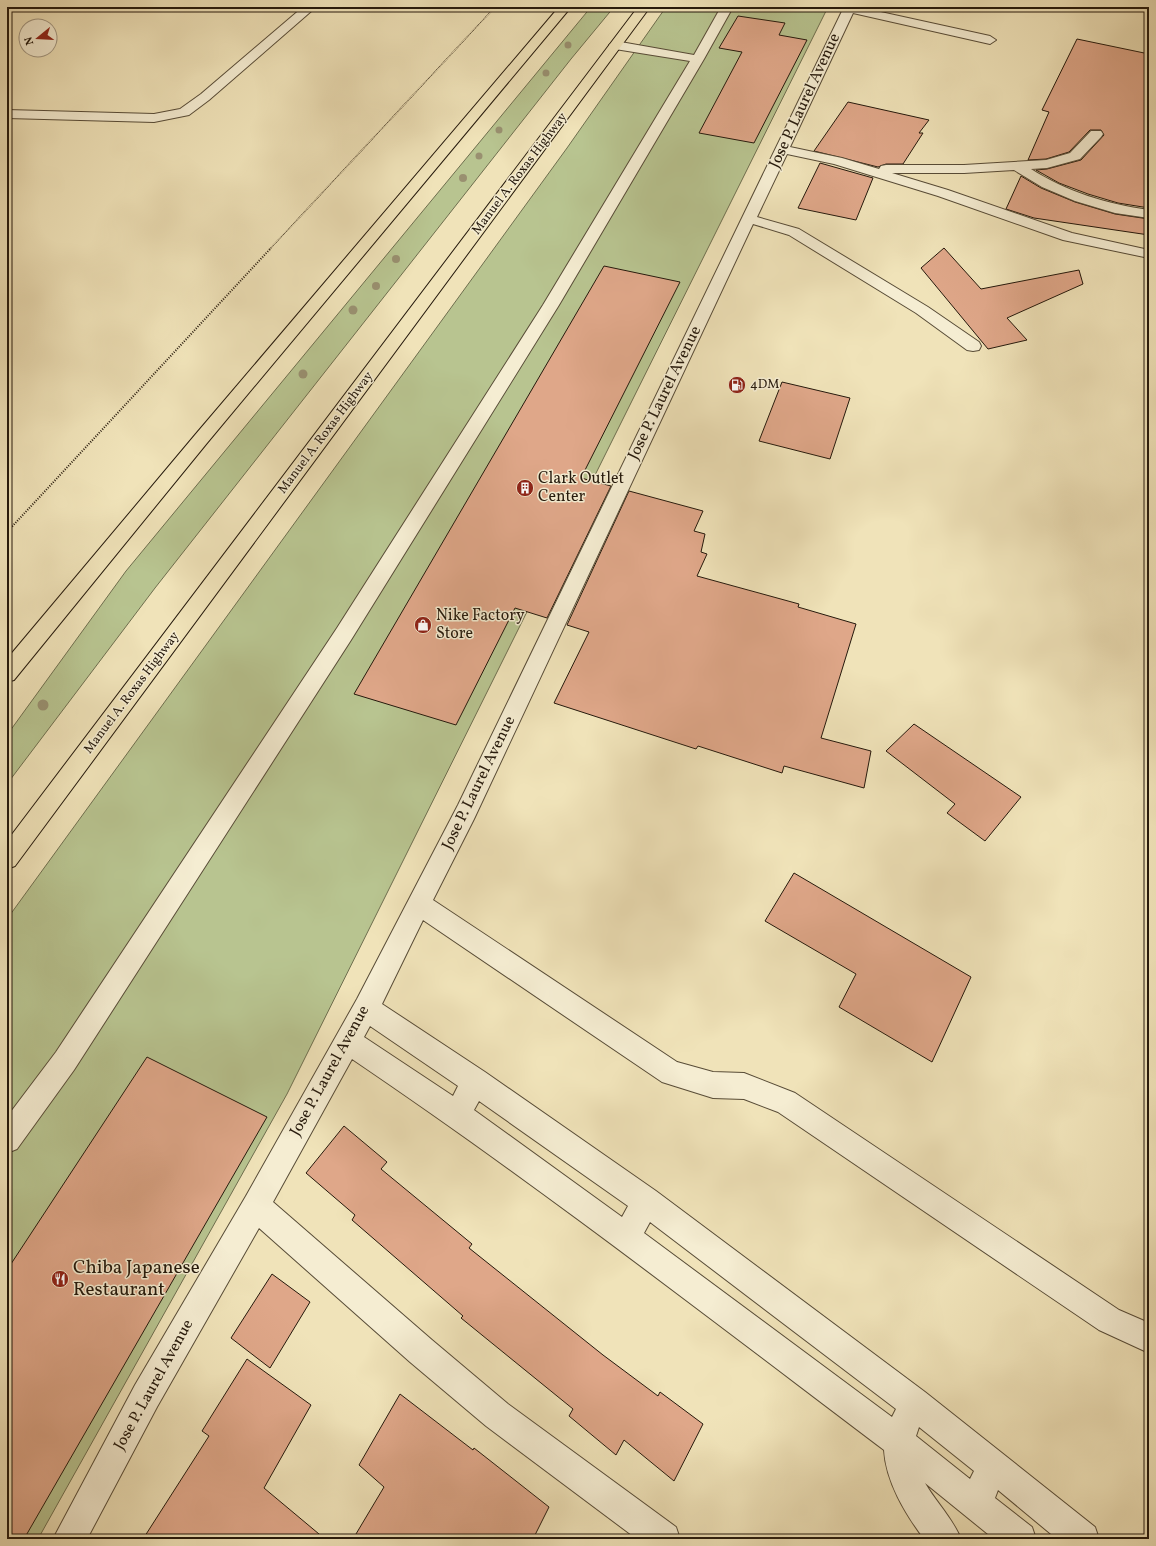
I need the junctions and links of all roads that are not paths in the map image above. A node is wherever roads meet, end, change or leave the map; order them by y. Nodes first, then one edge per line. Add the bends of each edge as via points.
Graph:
1 (310, 7) edge
2 (565, 7) edge
3 (644, 7) edge
4 (727, 7) edge
5 (850, 8) edge
6 (990, 40) dead end
7 (615, 45) junction
8 (698, 59) junction
9 (7, 114) edge
10 (1096, 134) dead end
11 (783, 149) junction
12 (1017, 166) junction
13 (862, 168) junction
14 (1149, 214) edge
15 (748, 219) junction
16 (1149, 254) edge
17 (973, 346) dead end
18 (7, 674) edge
19 (7, 859) edge
20 (419, 904) junction
21 (366, 1008) junction
22 (348, 1041) junction
23 (476, 1081) junction
24 (457, 1114) junction
25 (7, 1139) edge
26 (646, 1201) junction
27 (256, 1206) junction
28 (626, 1238) junction
29 (1149, 1338) edge
30 (914, 1403) junction
31 (899, 1442) junction
32 (992, 1464) junction
33 (977, 1503) junction
34 (69, 1539) edge
35 (664, 1539) edge
36 (945, 1539) edge
37 (1020, 1539) edge
38 (1083, 1539) edge

1 - 9 street via 184,112 154,118
2 - 18 main road
3 - 7 main road, Manuel A. Roxas Highway
4 - 8 street
5 - 6 street
5 - 11 street, Jose P. Laurel Avenue
7 - 8 street
7 - 19 main road, Manuel A. Roxas Highway
8 - 25 street via 551,305 344,634 65,1061
10 - 12 street via 1075,156 1047,164
11 - 13 street
11 - 15 street, Jose P. Laurel Avenue
12 - 13 street via 964,169
12 - 14 street via 1029,175 1082,199
13 - 16 street via 943,193 1068,237
15 - 17 street via 794,232 922,310
15 - 20 street, Jose P. Laurel Avenue via 473,798
20 - 21 street, Jose P. Laurel Avenue
20 - 29 street via 671,1073 713,1085 744,1086 786,1102 1109,1320
21 - 22 street, Jose P. Laurel Avenue
21 - 23 street
22 - 24 street
22 - 27 street, Jose P. Laurel Avenue
23 - 24 street
23 - 26 street
24 - 28 street
26 - 28 street
26 - 30 street
27 - 34 street, Jose P. Laurel Avenue via 146,1396
27 - 35 street via 497,1415
28 - 31 street
30 - 31 street
30 - 32 street
31 - 33 street
31 - 36 street via 902,1463 910,1486
32 - 33 street
32 - 38 street
33 - 37 street

